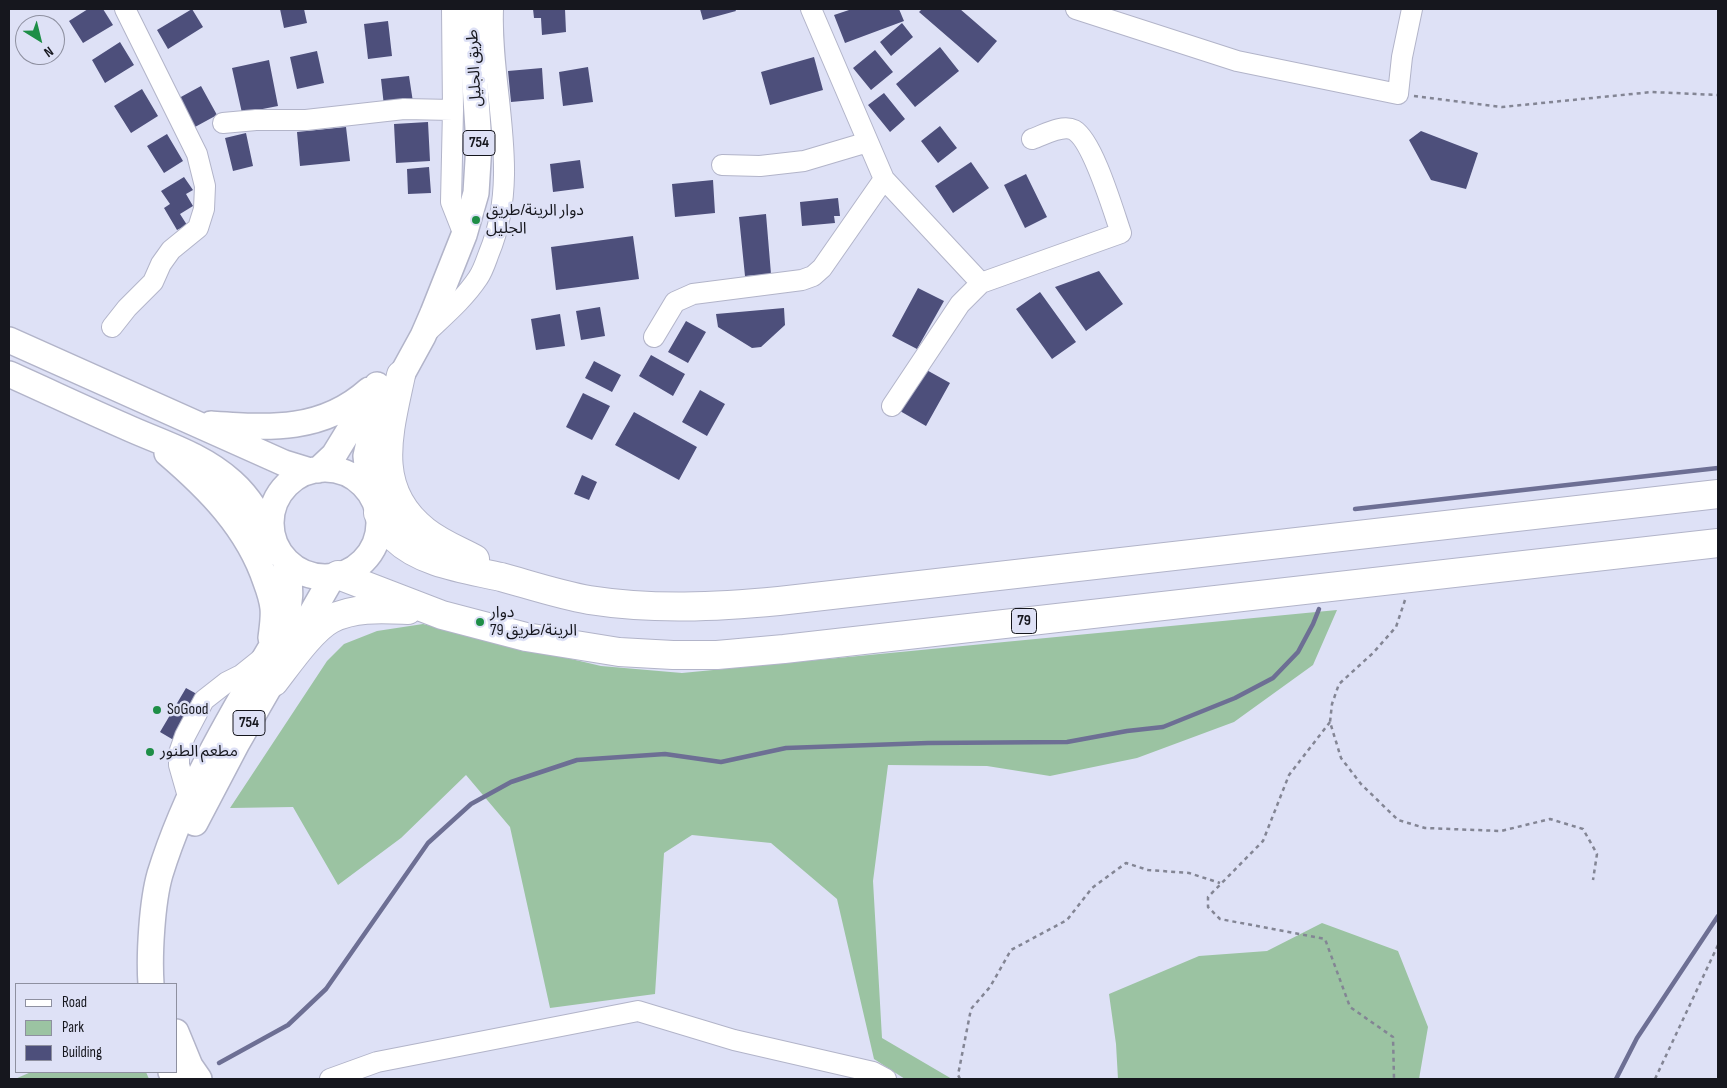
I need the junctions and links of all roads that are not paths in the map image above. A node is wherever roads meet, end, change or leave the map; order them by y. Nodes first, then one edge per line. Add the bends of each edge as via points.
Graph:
1 (125, 9) edge
2 (452, 9) edge
3 (474, 9) edge
4 (493, 9) edge
5 (811, 9) edge
6 (1076, 9) edge
7 (1412, 9) edge
8 (453, 110) junction
9 (223, 123) dead end
10 (1032, 139) dead end
11 (868, 142) junction
12 (722, 165) dead end
13 (884, 179) junction
14 (464, 235) junction
15 (449, 273) junction
16 (981, 283) junction
17 (112, 326) dead end
18 (423, 336) junction
19 (654, 337) dead end
20 (9, 340) edge
21 (9, 374) edge
22 (391, 376) junction
23 (892, 406) dead end
24 (196, 423) junction
25 (148, 437) junction
26 (314, 471) junction
27 (1718, 494) edge
28 (374, 503) junction
29 (1718, 543) edge
30 (280, 552) junction
31 (336, 576) junction
32 (523, 583) junction
33 (428, 611) junction
34 (268, 653) junction
35 (274, 682) junction
36 (151, 983) edge
37 (168, 983) edge
38 (178, 1037) edge
39 (199, 1079) edge
40 (330, 1079) edge
41 (886, 1079) edge

1 - 17 street via 197,154 206,186 198,228 171,250 152,282
2 - 8 street
3 - 14 main road, طريق الجليل / 754 via 472,40 479,144 476,193
4 - 18 street via 492,32 505,179 496,238 480,276 456,306
5 - 11 street
6 - 7 street via 1237,62 1398,94
8 - 9 street via 404,109 306,120
8 - 14 street via 450,202
10 - 16 street via 1058,129 1072,130 1082,137 1092,154 1121,232
11 - 12 street via 804,161 760,166
11 - 13 street
13 - 16 street
13 - 19 street via 822,268 813,276 688,296 675,302
14 - 15 main road, طريق الجليل / 754
15 - 18 main road, 754
15 - 22 main road, 754 via 406,337
16 - 23 street via 960,304
18 - 22 main road, 754
20 - 24 main road
21 - 25 main road
22 - 24 main road via 353,402 315,421 271,426
22 - 26 main road, 754 via 334,455
22 - 28 main road, 754 via 366,456
22 - 32 highway via 388,467 402,507 440,542
24 - 26 main road via 284,463
25 - 30 main road via 198,458 234,483 254,506
25 - 34 main road via 214,496 252,550 262,570 273,608
26 - 28 main road via 336,470 351,476 362,484
26 - 30 main road, 754 via 300,475 288,484 275,502 272,536
27 - 32 highway via 715,607 588,600
28 - 31 main road, 754 via 378,534 369,553 356,567
28 - 32 highway via 394,537 414,552
29 - 33 highway, 79 via 717,655 619,652 526,636
30 - 31 main road via 303,573
30 - 34 main road, 754 via 290,589 289,608
31 - 33 highway, 79
31 - 35 main road, 754
33 - 35 highway via 376,609 354,611 331,619 313,634
34 - 36 main road, 754 via 212,749 160,876 153,920
35 - 37 main road, 754 via 197,819 174,875
38 - 39 main road
40 - 41 street via 377,1062 638,1011 734,1040 873,1072

